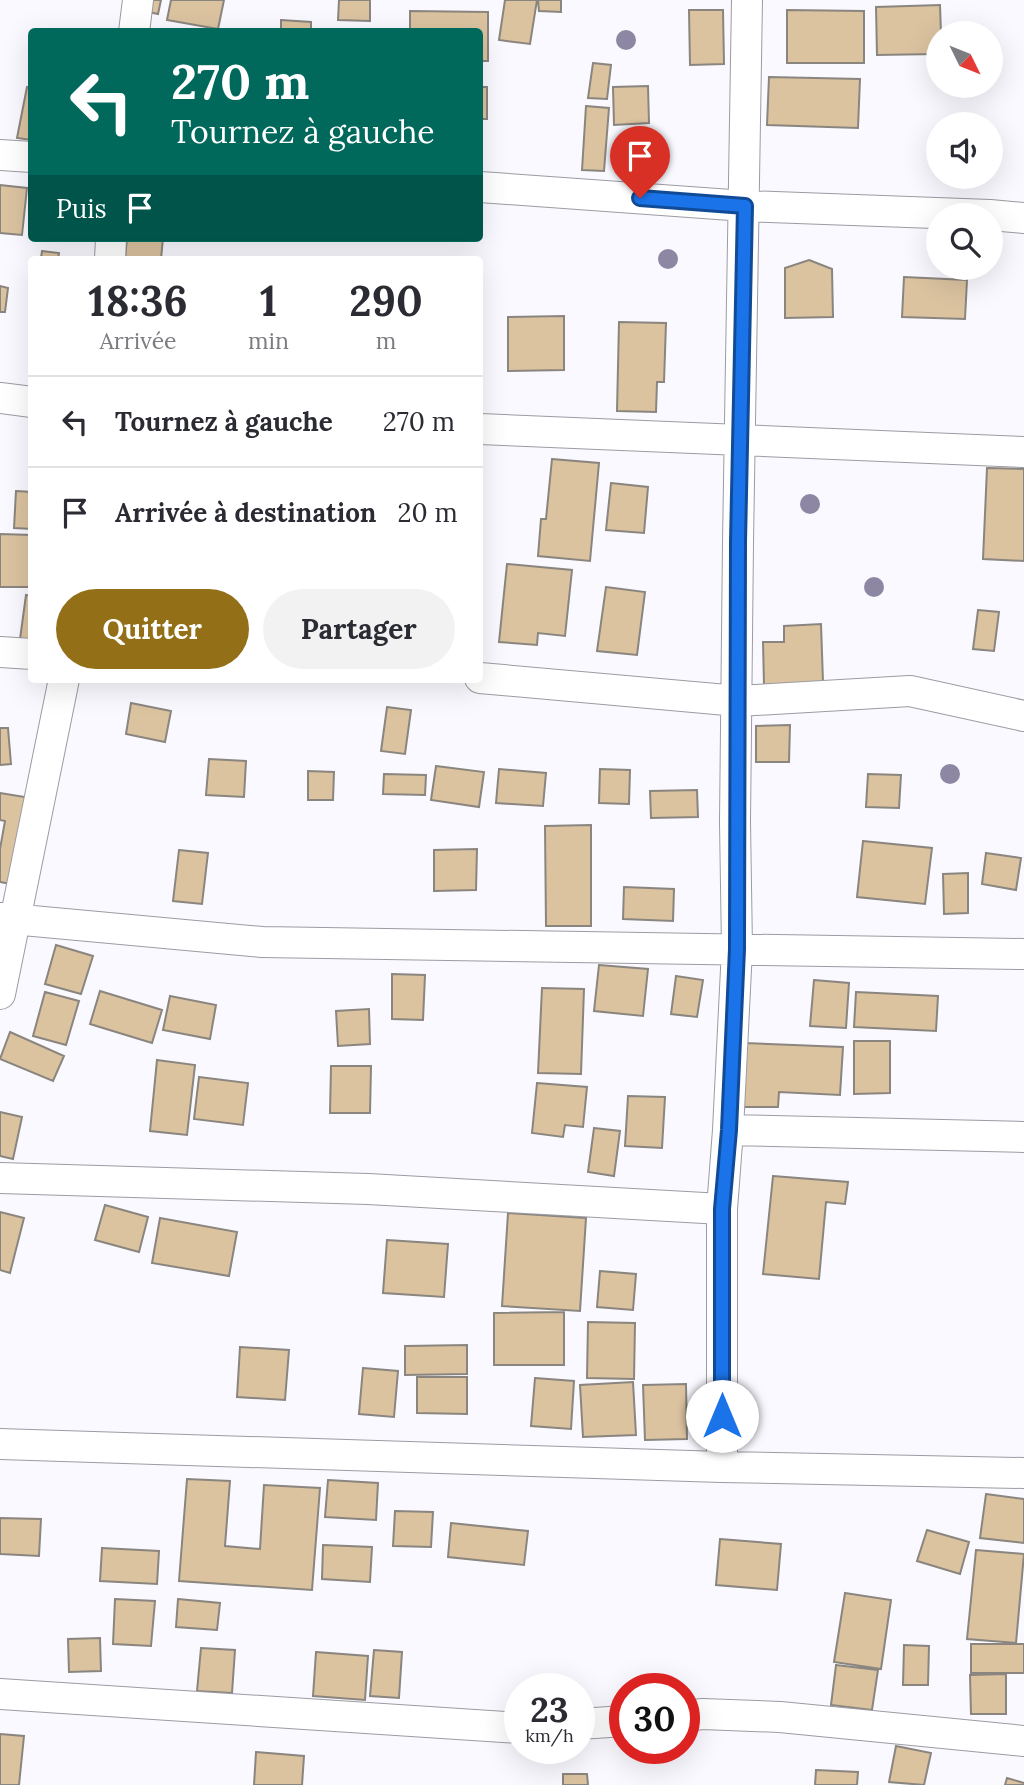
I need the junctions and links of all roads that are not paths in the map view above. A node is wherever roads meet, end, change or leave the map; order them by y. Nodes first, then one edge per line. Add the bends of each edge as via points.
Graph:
1 (138, 0) edge
2 (747, 0) edge
3 (134, 28) edge
4 (0, 155) edge
5 (28, 157) edge
6 (483, 187) edge
7 (745, 206) junction
8 (926, 213) edge
9 (1003, 216) edge
10 (1024, 218) edge
11 (0, 398) edge
12 (28, 402) edge
13 (483, 429) edge
14 (739, 441) junction
15 (1024, 452) edge
16 (0, 652) edge
17 (28, 654) edge
18 (483, 678) edge
19 (63, 683) edge
20 (738, 701) junction
21 (1024, 716) edge
22 (8, 919) edge
23 (737, 949) junction
24 (1024, 954) edge
25 (0, 994) edge
26 (729, 1130) junction
27 (1024, 1137) edge
28 (0, 1178) edge
29 (722, 1209) junction
30 (0, 1444) edge
31 (722, 1468) junction
32 (1024, 1473) edge
33 (0, 1694) edge
34 (700, 1714) edge
35 (504, 1727) edge
36 (1024, 1741) edge

1 - 3 street
2 - 7 street
4 - 5 street
6 - 7 street
7 - 8 street
7 - 14 street
9 - 10 street
11 - 12 street
13 - 14 street
14 - 15 street
14 - 20 street
16 - 17 street
18 - 20 street
19 - 22 street
20 - 21 street via 911,691
20 - 23 street
22 - 23 street via 262,943
22 - 25 street
23 - 24 street
23 - 26 street
26 - 27 street
26 - 29 street
28 - 29 street via 369,1189
29 - 31 street
30 - 31 street
31 - 32 street
33 - 35 street
34 - 36 street via 780,1717

